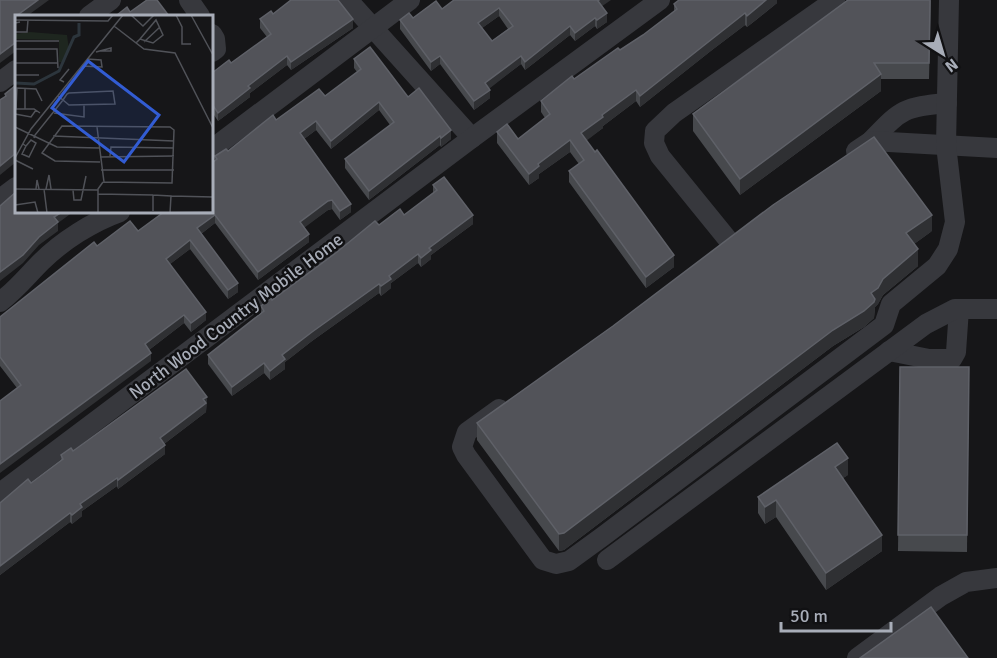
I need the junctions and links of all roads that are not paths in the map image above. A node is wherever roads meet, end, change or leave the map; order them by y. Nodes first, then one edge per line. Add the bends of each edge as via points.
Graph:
1 (111, 0) edge
2 (189, 0) edge
3 (348, 0) edge
4 (410, 0) edge
5 (660, 0) edge
6 (835, 0) edge
7 (949, 0) edge
8 (90, 15) edge
9 (199, 15) edge
10 (373, 27) junction
11 (213, 36) edge
12 (213, 51) edge
13 (15, 71) edge
14 (0, 82) edge
15 (946, 103) junction
16 (472, 138) junction
17 (871, 141) junction
18 (946, 146) junction
19 (213, 147) edge
20 (997, 148) edge
21 (843, 160) edge
22 (15, 188) edge
23 (0, 199) edge
24 (117, 213) edge
25 (748, 226) edge
26 (729, 241) junction
27 (710, 255) edge
28 (0, 302) edge
29 (959, 309) junction
30 (997, 309) edge
31 (889, 351) junction
32 (514, 399) edge
33 (0, 493) edge
34 (607, 560) dead end
35 (997, 578) edge
36 (857, 658) edge

1 - 8 street
2 - 9 street
3 - 10 street
4 - 10 street
5 - 16 street, North Wood Country Mobile Home
6 - 26 street via 674,113 655,131 654,143 660,156
7 - 15 street
10 - 16 street
10 - 19 street
11 - 12 street
13 - 14 street
15 - 17 street via 915,106 897,114
15 - 18 street
16 - 33 street, North Wood Country Mobile Home
17 - 18 street
17 - 21 street
18 - 20 street
18 - 32 street via 956,222 948,249 937,266 891,304 884,325 569,561 556,564 543,560 462,447 467,432
22 - 23 street
24 - 28 street via 61,247
25 - 26 street
26 - 27 street
29 - 30 street
29 - 31 street via 926,324
29 - 31 street via 956,352 952,358
31 - 34 street
35 - 36 street via 966,582 941,596

